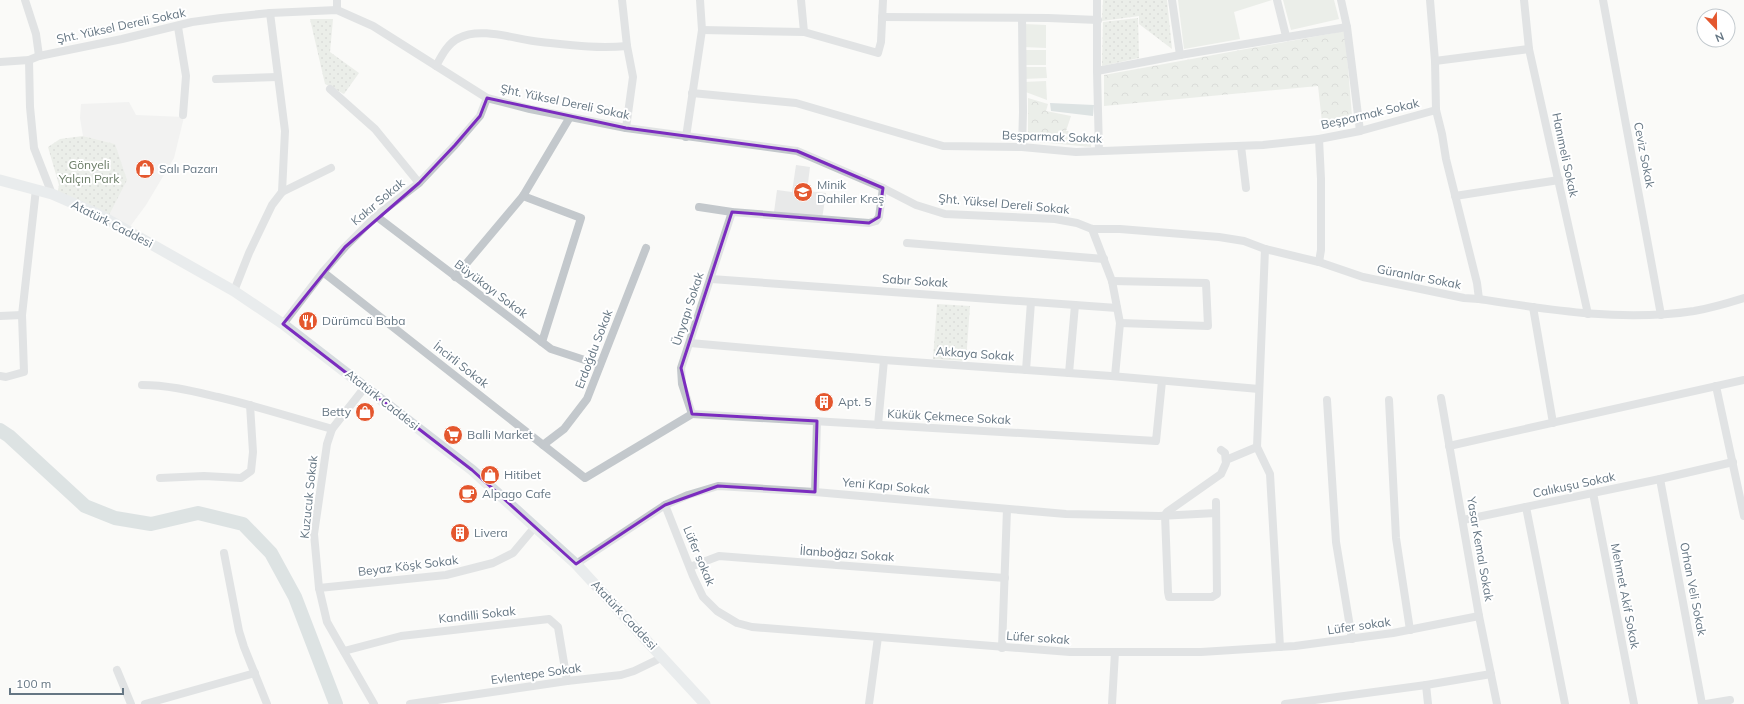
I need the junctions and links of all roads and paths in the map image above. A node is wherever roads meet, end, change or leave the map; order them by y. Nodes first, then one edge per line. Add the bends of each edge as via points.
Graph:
1 (25, 0) edge
2 (337, 0) edge
3 (622, 0) edge
4 (700, 0) edge
5 (801, 0) edge
6 (883, 0) edge
7 (1097, 0) edge
8 (1172, 0) edge
9 (1277, 0) edge
10 (1341, 0) edge
11 (1430, 0) edge
12 (1524, 0) edge
13 (1603, 0) edge
14 (337, 10) junction
15 (270, 13) junction
16 (882, 17) junction
17 (1022, 18) junction
18 (1098, 20) junction
19 (178, 27) junction
20 (1347, 27) junction
21 (702, 30) junction
22 (804, 32) junction
23 (1286, 36) junction
24 (627, 46) junction
25 (1529, 49) junction
26 (1180, 55) junction
27 (39, 56) junction
28 (29, 60) junction
29 (1435, 61) junction
30 (0, 62) edge
31 (436, 66) junction
32 (1097, 72) junction
33 (277, 77) junction
34 (216, 79) dead end
35 (330, 89) dead end
36 (692, 93) junction
37 (487, 98) junction
38 (1436, 110) junction
39 (183, 115) dead end
40 (570, 118) junction
41 (626, 128) junction
42 (1360, 131) junction
43 (686, 137) junction
44 (1319, 139) junction
45 (1241, 146) junction
46 (1022, 147) junction
47 (1099, 151) junction
48 (331, 168) dead end
49 (0, 180) edge
50 (1559, 180) junction
51 (419, 183) junction
52 (883, 188) junction
53 (1246, 188) dead end
54 (36, 189) junction
55 (282, 192) junction
56 (52, 194) junction
57 (523, 196) junction
58 (1455, 196) junction
59 (699, 207) dead end
60 (732, 212) junction
61 (376, 216) junction
62 (1092, 229) junction
63 (907, 243) dead end
64 (646, 248) dead end
65 (1265, 249) junction
66 (1104, 259) junction
67 (1319, 262) junction
68 (322, 272) junction
69 (455, 277) junction
70 (711, 279) junction
71 (1112, 281) junction
72 (234, 291) junction
73 (1744, 298) edge
74 (1479, 299) junction
75 (1031, 302) junction
76 (1075, 305) junction
77 (1533, 307) junction
78 (1117, 308) junction
79 (1588, 314) junction
80 (22, 315) junction
81 (1662, 315) junction
82 (0, 316) edge
83 (1120, 323) junction
84 (283, 324) junction
85 (542, 342) junction
86 (690, 343) junction
87 (884, 360) junction
88 (600, 365) junction
89 (1026, 370) junction
90 (1069, 373) junction
91 (0, 376) edge
92 (1115, 376) junction
93 (1744, 380) edge
94 (1162, 381) junction
95 (142, 385) dead end
96 (1716, 386) junction
97 (365, 387) junction
98 (1259, 389) junction
99 (1441, 398) dead end
100 (1327, 400) dead end
101 (1388, 400) dead end
102 (250, 404) junction
103 (692, 414) junction
104 (818, 421) junction
105 (1553, 423) junction
106 (878, 425) junction
107 (332, 429) junction
108 (543, 445) junction
109 (1449, 446) junction
110 (1257, 447) junction
111 (1221, 450) dead end
112 (1226, 460) junction
113 (1733, 462) junction
114 (160, 478) dead end
115 (1660, 479) junction
116 (815, 492) junction
117 (1593, 493) junction
118 (1216, 502) dead end
119 (665, 505) junction
120 (1526, 507) junction
121 (1007, 509) junction
122 (1216, 513) junction
123 (1165, 515) junction
124 (1744, 516) edge
125 (1463, 520) junction
126 (534, 528) junction
127 (224, 553) dead end
128 (576, 564) junction
129 (690, 567) junction
130 (1005, 578) junction
131 (319, 588) junction
132 (1479, 616) junction
133 (1410, 630) junction
134 (878, 637) junction
135 (1352, 639) junction
136 (1280, 647) junction
137 (1002, 648) junction
138 (344, 651) junction
139 (1115, 652) junction
140 (663, 657) junction
141 (117, 670) dead end
142 (255, 673) junction
143 (1491, 674) junction
144 (567, 681) junction
145 (1426, 685) junction
146 (1730, 700) dead end
147 (131, 704) edge
148 (145, 704) edge
149 (267, 704) edge
150 (374, 704) edge
151 (410, 704) edge
152 (705, 704) edge
153 (869, 704) edge
154 (1112, 704) edge
155 (1285, 704) edge
156 (1428, 704) edge
157 (1497, 704) edge
158 (1565, 704) edge
159 (1634, 704) edge
160 (1702, 704) edge
161 (1706, 704) edge

1 - 27 street via 36,34
2 - 14 street
3 - 24 street
4 - 21 street
5 - 22 street
6 - 16 street
7 - 18 street
8 - 26 street
9 - 23 street
10 - 20 street
11 - 29 street
12 - 25 street, Hanımeli Sokak
13 - 81 street, Ceviz Sokak
14 - 15 street, Şht. Yüksel Dereli Sokak
14 - 31 street, Şht. Yüksel Dereli Sokak via 372,26
15 - 19 street, Şht. Yüksel Dereli Sokak via 192,22
15 - 33 street
16 - 17 street
16 - 22 street via 882,42 878,53
17 - 18 street
17 - 46 street
18 - 32 street
19 - 27 street, Şht. Yüksel Dereli Sokak
19 - 39 street via 186,76
20 - 23 street
20 - 42 street
21 - 22 street
21 - 36 street
23 - 26 street
24 - 31 street via 606,48 470,34 458,38 447,48
24 - 41 street via 633,77
25 - 29 street
25 - 50 street, Hanımeli Sokak
26 - 32 street
27 - 28 street, Şht. Yüksel Dereli Sokak
28 - 30 street, Şht. Yüksel Dereli Sokak
28 - 56 street via 34,148
29 - 38 street
31 - 37 street, Şht. Yüksel Dereli Sokak
32 - 47 street
33 - 34 street
33 - 55 street via 284,131
35 - 51 street via 375,129
36 - 43 street
36 - 46 street, Beşparmak Sokak via 796,104 943,146
37 - 40 street, Şht. Yüksel Dereli Sokak
37 - 51 street, Kakır Sokak via 480,116
38 - 42 street, Beşparmak Sokak
38 - 58 street
40 - 41 street, Şht. Yüksel Dereli Sokak
40 - 57 street
41 - 43 street, Şht. Yüksel Dereli Sokak
42 - 44 street, Beşparmak Sokak
43 - 52 street, Şht. Yüksel Dereli Sokak via 797,152
44 - 45 street, Beşparmak Sokak
44 - 67 street
45 - 47 street, Beşparmak Sokak
45 - 53 street
46 - 47 street, Beşparmak Sokak via 1076,152
48 - 55 street
49 - 54 main road, Atatürk Caddesi
50 - 58 street
50 - 79 street, Hanımeli Sokak
51 - 61 street, Kakır Sokak
52 - 60 street via 879,217 869,223
52 - 62 street, Şht. Yüksel Dereli Sokak via 916,205 945,214 1055,219
54 - 56 main road, Atatürk Caddesi
54 - 80 street
55 - 72 street via 272,205
56 - 72 main road, Atatürk Caddesi via 98,214
57 - 69 street
57 - 85 street via 581,218
58 - 74 street
59 - 60 street
60 - 70 street, Ünyapı Sokak
61 - 68 street, Kakır Sokak
61 - 69 street, Büyükayı Sokak
62 - 65 street, Güranlar Sokak via 1219,237 1244,241
62 - 66 street
63 - 66 street
64 - 88 street, Erdoğdu Sokak
65 - 67 street, Güranlar Sokak
65 - 98 street
66 - 71 street
67 - 74 street, Güranlar Sokak via 1363,278
68 - 84 street, Kakır Sokak
68 - 108 street, İncirli Sokak
69 - 85 street, Büyükayı Sokak
70 - 75 street, Sabır Sokak
70 - 86 street, Ünyapı Sokak
71 - 78 street
71 - 83 street via 1206,283 1208,326
72 - 84 main road, Atatürk Caddesi
73 - 81 street, Güranlar Sokak via 1695,311
74 - 77 street, Güranlar Sokak
75 - 76 street, Sabır Sokak
75 - 89 street
76 - 78 street, Sabır Sokak
76 - 90 street
77 - 79 street, Güranlar Sokak
77 - 105 street
78 - 83 street
79 - 81 street, Güranlar Sokak
80 - 82 street
80 - 91 street via 24,372
83 - 92 street
84 - 97 main road, Atatürk Caddesi
85 - 88 street, Büyükayı Sokak via 551,349
86 - 87 street, Akkaya Sokak
86 - 103 street, Ünyapı Sokak via 680,368 682,384
87 - 89 street, Akkaya Sokak
87 - 106 street
88 - 108 street, Erdoğdu Sokak via 587,400 564,429
89 - 90 street, Akkaya Sokak
90 - 92 street, Akkaya Sokak
92 - 94 street, Akkaya Sokak
93 - 96 street
94 - 98 street, Akkaya Sokak
94 - 106 street, Kükük Çekmece Sokak via 1156,441
95 - 102 street via 163,385
96 - 105 street
96 - 113 street
97 - 107 street, Kuzucuk Sokak
97 - 126 main road, Atatürk Caddesi via 472,470
98 - 110 street
99 - 109 street, Yasar Kemal Sokak
100 - 135 street via 1336,542
101 - 133 street via 1396,538
102 - 107 street
102 - 114 street via 253,452 251,470 241,478
103 - 104 street, Kükük Çekmece Sokak
103 - 108 street, İncirli Sokak via 585,478
104 - 106 street, Kükük Çekmece Sokak
104 - 116 street
105 - 109 street
107 - 131 street, Kuzucuk Sokak via 327,444 314,534
109 - 125 street, Yasar Kemal Sokak
110 - 112 street
110 - 136 street via 1270,474
111 - 112 street via 1225,453
112 - 123 street via 1221,474
113 - 115 street, Calıkuşu Sokak
113 - 124 street
115 - 117 street, Calıkuşu Sokak
115 - 160 street, Orhan Veli Sokak
116 - 119 street, Yeni Kapı Sokak via 718,486
116 - 121 street, Yeni Kapı Sokak
117 - 120 street, Calıkuşu Sokak
117 - 159 street, Mehmet Akif Sokak
118 - 122 street
119 - 128 street, Yeni Kapı Sokak
119 - 129 street, Lüfer sokak
120 - 125 street, Calıkuşu Sokak
120 - 158 street
121 - 123 street, Yeni Kapı Sokak via 1066,514
121 - 130 street
122 - 123 street, Yeni Kapı Sokak
122 - 123 street via 1217,594 1212,597 1169,597
125 - 132 street, Yasar Kemal Sokak
126 - 128 main road, Atatürk Caddesi
126 - 131 street, Beyaz Köşk Sokak via 513,553 493,563 446,576
127 - 142 street via 239,632
128 - 140 main road, Atatürk Caddesi
129 - 130 street, İlanboğazı Sokak via 719,556
129 - 134 street, Lüfer sokak via 703,597 718,611 738,623 752,627
130 - 137 street
131 - 138 street, Kuzucuk Sokak via 327,622
132 - 133 street, Lüfer sokak
132 - 143 street, Yasar Kemal Sokak
133 - 135 street, Lüfer sokak
134 - 137 street, Lüfer sokak
134 - 153 street
135 - 136 street, Lüfer sokak
136 - 139 street, Lüfer sokak via 1201,652
137 - 139 street, Lüfer sokak
138 - 144 street, Kandilli Sokak via 401,636 549,619 558,626
138 - 150 street, Kuzucuk Sokak
139 - 154 street
140 - 144 street, Evlentepe Sokak via 634,672
140 - 152 main road, Atatürk Caddesi
141 - 147 street
142 - 148 street
142 - 149 street
143 - 145 street
143 - 157 street, Yasar Kemal Sokak
144 - 151 street, Evlentepe Sokak
145 - 155 street
145 - 156 street
146 - 161 street

